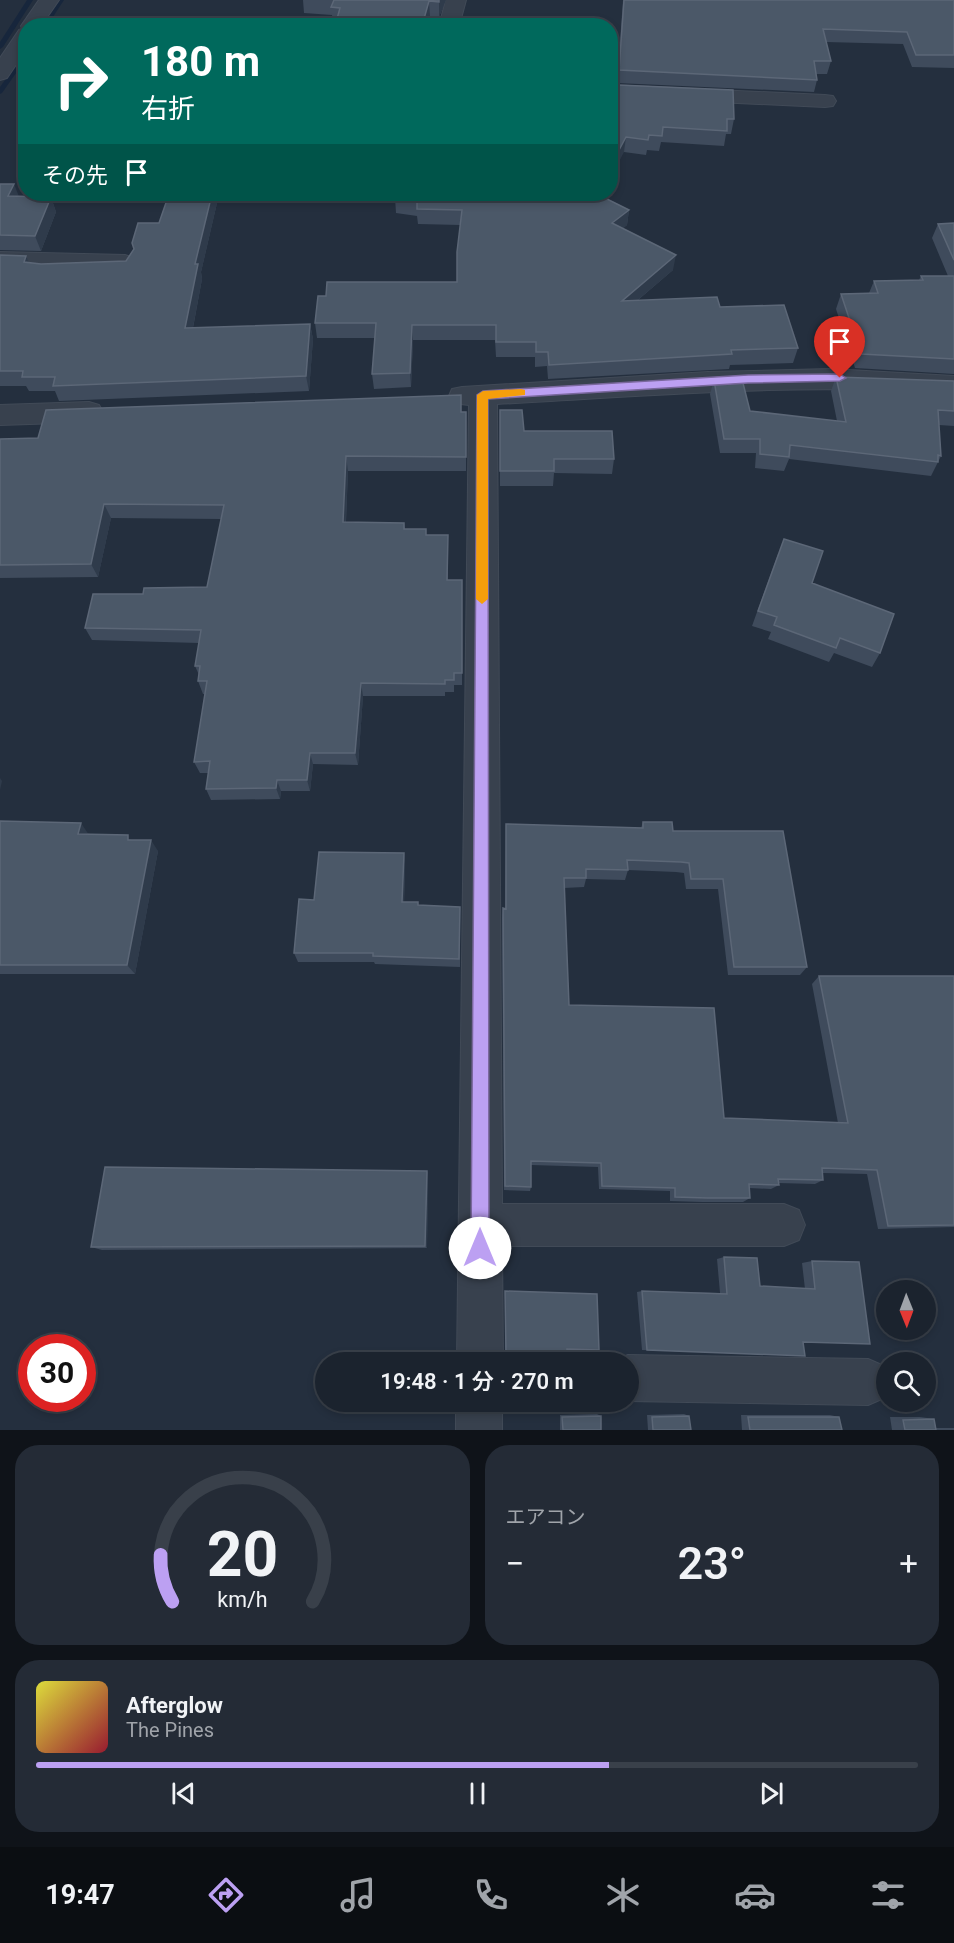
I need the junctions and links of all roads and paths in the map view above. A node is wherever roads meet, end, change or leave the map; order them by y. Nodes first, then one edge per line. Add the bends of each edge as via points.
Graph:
1 (49, 0) edge
2 (456, 0) edge
3 (37, 18) edge
4 (451, 18) edge
5 (18, 51) edge
6 (0, 74) edge
7 (618, 91) edge
8 (825, 101) dead end
9 (0, 260) edge
10 (125, 263) edge
11 (954, 385) edge
12 (483, 395) junction
13 (435, 397) edge
14 (118, 410) edge
15 (0, 415) edge
16 (480, 1225) junction
17 (784, 1225) dead end
18 (480, 1352) edge
19 (639, 1378) edge
20 (868, 1382) dead end
21 (479, 1412) edge
22 (479, 1430) edge

1 - 3 street
2 - 4 street
5 - 6 street
7 - 8 street
9 - 10 street
11 - 12 street via 887,378 817,377
12 - 13 street
12 - 16 street
14 - 15 street
16 - 17 street
16 - 18 street
19 - 20 street
21 - 22 street

